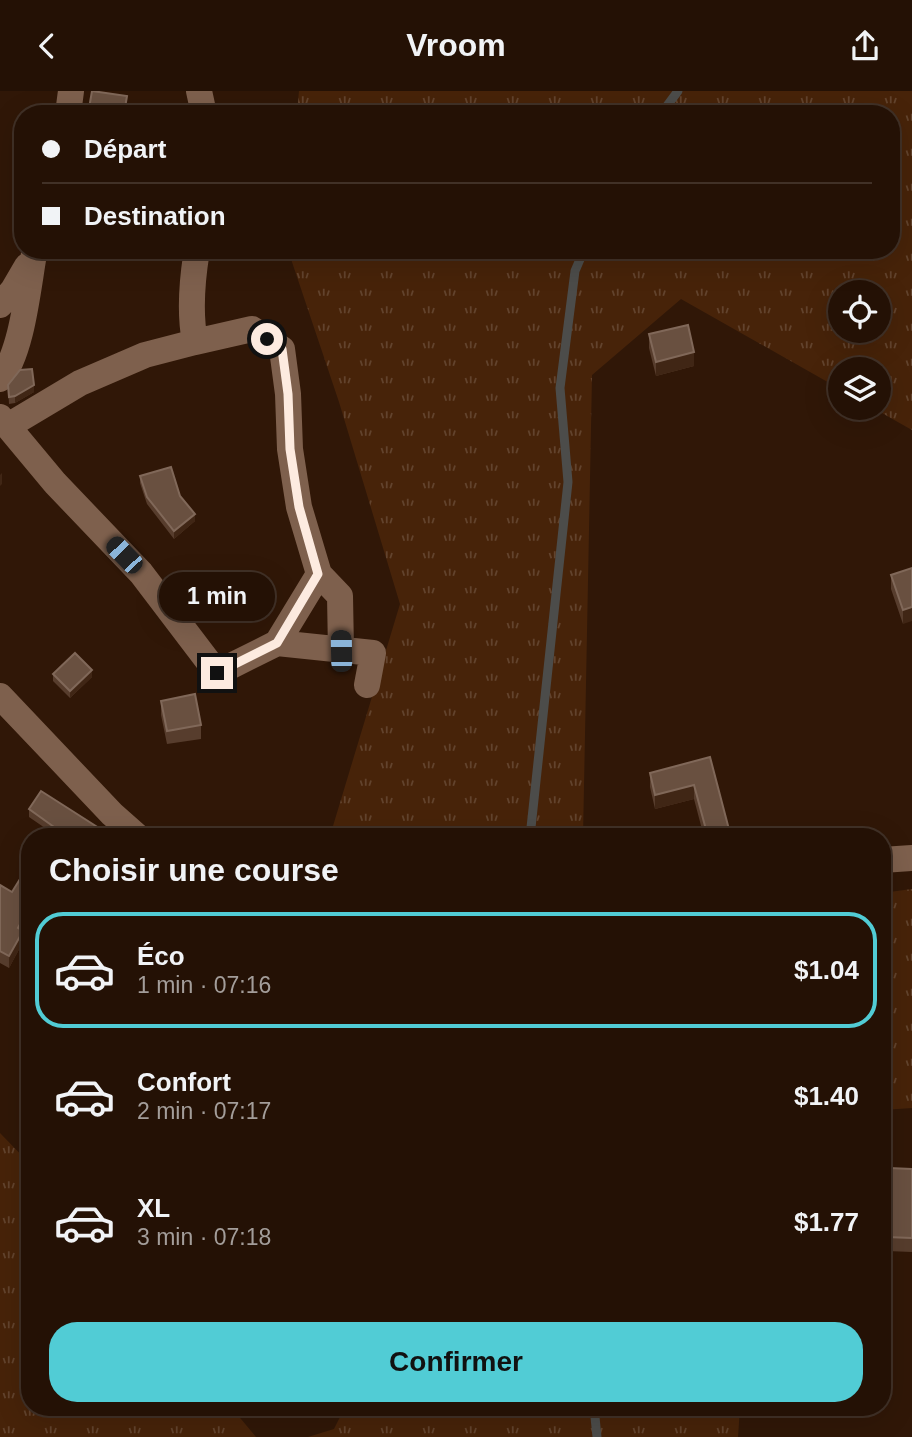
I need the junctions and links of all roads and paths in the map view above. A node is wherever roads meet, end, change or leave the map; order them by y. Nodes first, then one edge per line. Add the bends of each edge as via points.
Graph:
1 (30, 259) edge
2 (33, 259) edge
3 (196, 259) edge
4 (0, 305) edge
5 (195, 342) junction
6 (0, 379) edge
7 (4, 421) edge
8 (318, 574) junction
9 (277, 643) junction
10 (341, 651) junction
11 (367, 685) dead end
12 (0, 696) edge
13 (128, 828) edge
14 (912, 858) edge
15 (891, 859) edge

1 - 4 street
2 - 6 street via 19,335
3 - 5 street
5 - 7 street via 145,355
5 - 8 street via 252,329 282,349 295,484
7 - 9 street via 55,483 141,573 217,673
8 - 9 street
8 - 10 street via 340,596
9 - 10 street
10 - 11 street via 373,653
12 - 13 street
14 - 15 street

